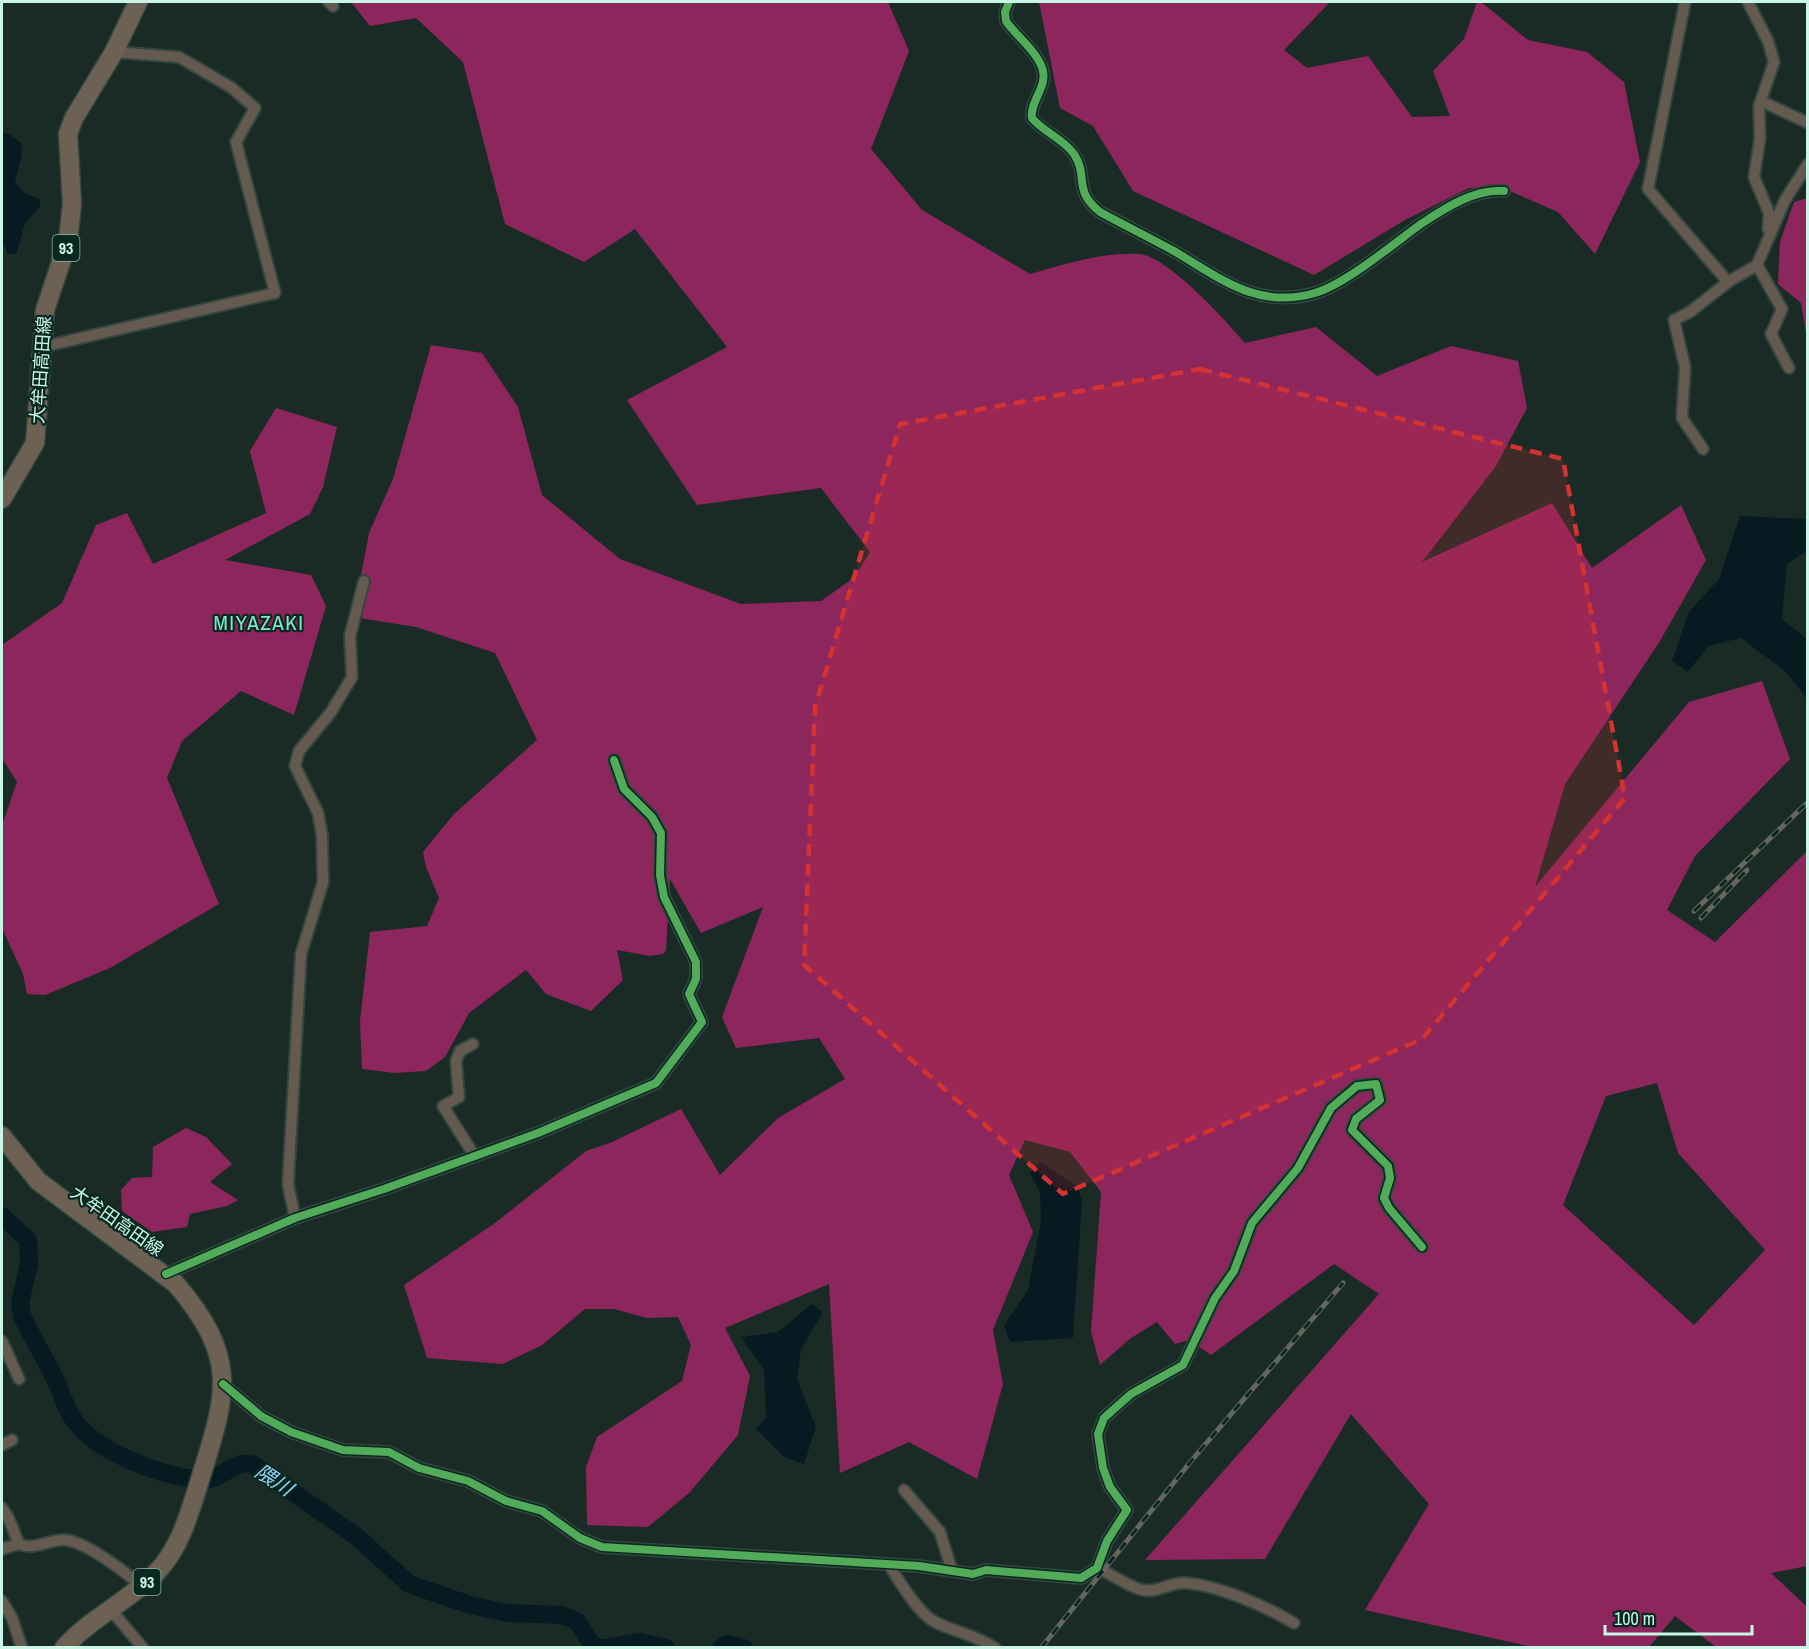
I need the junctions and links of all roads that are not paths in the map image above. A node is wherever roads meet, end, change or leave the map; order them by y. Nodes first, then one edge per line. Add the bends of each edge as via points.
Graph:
1 (138, 2) edge
2 (1009, 2) edge
3 (1685, 2) edge
4 (1748, 2) edge
5 (114, 52) junction
6 (1761, 101) junction
7 (1808, 123) edge
8 (1808, 164) edge
9 (1504, 191) dead end
10 (1767, 238) junction
11 (1757, 264) junction
12 (1728, 282) junction
13 (42, 347) junction
14 (1790, 368) dead end
15 (1703, 449) dead end
16 (2, 499) edge
17 (364, 581) dead end
18 (614, 760) dead end
19 (472, 1044) dead end
20 (2, 1136) edge
21 (474, 1155) junction
22 (295, 1218) junction
23 (1422, 1247) dead end
24 (166, 1274) junction
25 (2, 1341) edge
26 (19, 1379) dead end
27 (224, 1384) junction
28 (12, 1440) dead end
29 (2, 1445) edge
30 (904, 1490) dead end
31 (2, 1508) edge
32 (19, 1544) junction
33 (2, 1550) edge
34 (889, 1565) junction
35 (1097, 1568) junction
36 (952, 1571) junction
37 (142, 1586) junction
38 (2, 1601) edge
39 (111, 1610) junction
40 (1293, 1623) dead end
41 (22, 1647) edge
42 (63, 1647) edge
43 (143, 1647) edge
44 (995, 1647) edge

1 - 5 main road, 大牟田高田線 / 93
2 - 9 street via 1006,21 1043,70 1032,118 1074,153 1083,195 1100,212 1233,288 1273,296 1316,293 1361,267 1443,209 1493,190
3 - 12 street via 1648,189
4 - 6 street via 1774,62
5 - 13 main road, 大牟田高田線 / 93 via 68,134 72,204 68,241 45,310
5 - 13 street via 179,57 232,88 255,108 236,142 275,294
6 - 7 street
6 - 10 street via 1754,177 1770,213
8 - 10 street
10 - 11 street
11 - 12 street
11 - 14 street via 1782,309 1771,334
12 - 15 street via 1674,320 1685,368 1682,418
13 - 16 main road, 大牟田高田線 / 93 via 35,442
17 - 22 street via 350,636 352,677 331,712 299,751 295,766 318,813 323,882 301,954 288,1184
18 - 21 street via 624,789 652,817 661,833 664,897 696,962 696,979 689,994 702,1022 656,1083 599,1109
19 - 21 street via 460,1051 456,1061 459,1097 443,1106
20 - 24 main road, 大牟田高田線 / 93 via 38,1181
21 - 22 street
22 - 24 street
23 - 35 street via 1384,1198 1390,1178 1388,1166 1352,1130 1356,1119 1380,1100 1376,1084 1357,1086 1330,1108 1298,1168 1252,1223 1234,1271 1215,1298 1183,1365 1131,1395 1104,1418 1098,1434 1103,1468 1110,1487 1127,1510 1107,1541
24 - 27 main road, 大牟田高田線 / 93 via 191,1302 210,1333
25 - 26 street
27 - 34 street via 261,1416 291,1432 342,1450 389,1452 419,1468 468,1481 506,1501 542,1511 580,1538 602,1546
27 - 37 main road, 大牟田高田線 / 93 via 217,1427 172,1554
28 - 29 street
30 - 36 street via 940,1532
31 - 32 street
32 - 33 street
32 - 37 street via 26,1547 72,1541 111,1562
34 - 36 street
34 - 44 street via 904,1590 934,1622
35 - 36 street via 1081,1578
35 - 40 street via 1140,1590 1182,1582 1217,1590 1272,1610
37 - 39 main road, 大牟田高田線 / 93
38 - 41 street
39 - 42 main road, 大牟田高田線 / 93
39 - 43 street

